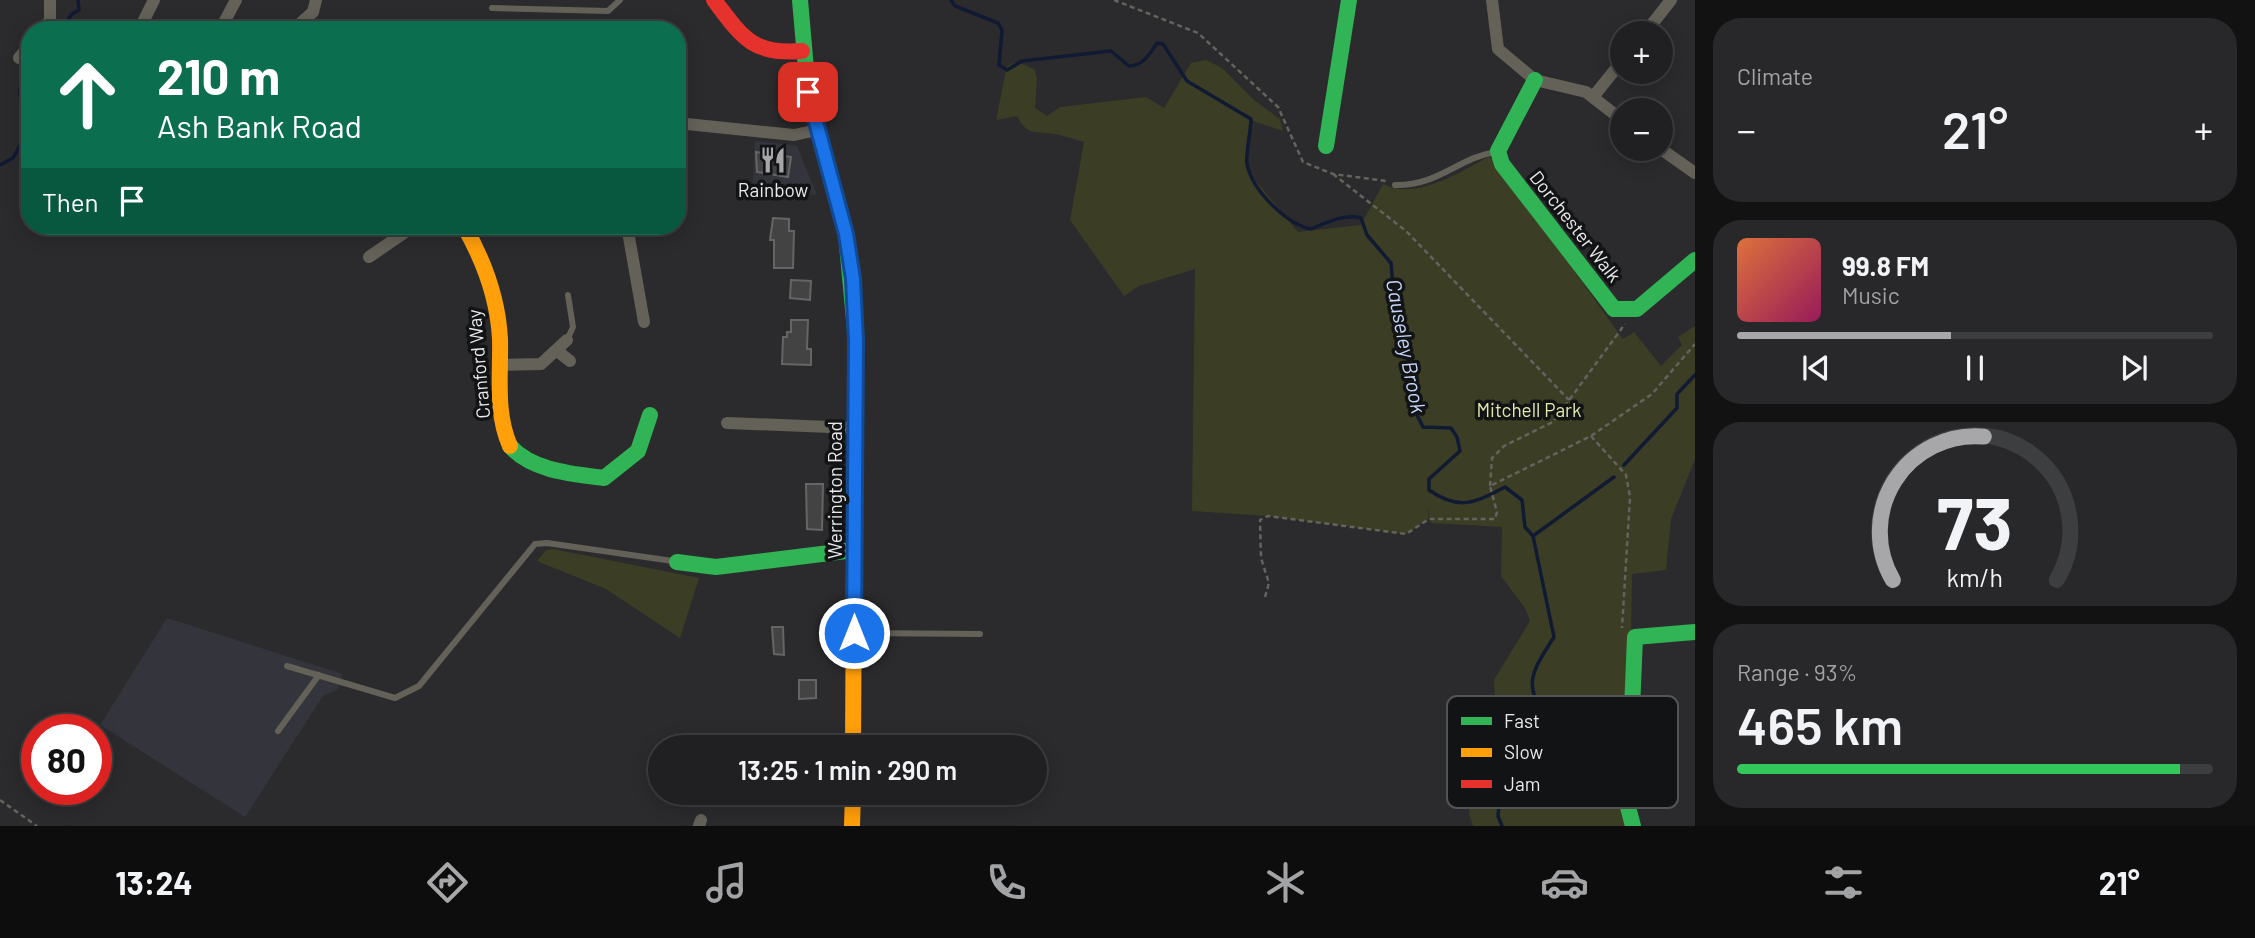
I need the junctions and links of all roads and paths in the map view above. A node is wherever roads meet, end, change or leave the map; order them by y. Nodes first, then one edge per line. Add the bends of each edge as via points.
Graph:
1 (50, 0) edge
2 (154, 0) edge
3 (236, 0) edge
4 (620, 0) edge
5 (714, 0) edge
6 (800, 0) edge
7 (1114, 0) edge
8 (1349, 0) edge
9 (1492, 0) edge
10 (1671, 0) edge
11 (315, 6) edge
12 (492, 8) dead end
13 (49, 21) edge
14 (144, 21) edge
15 (225, 21) edge
16 (301, 21) edge
17 (1654, 21) edge
18 (802, 51) junction
19 (21, 56) edge
20 (19, 58) dead end
21 (1610, 75) edge
22 (1535, 80) junction
23 (1592, 97) junction
24 (1610, 111) edge
25 (686, 124) edge
26 (817, 130) junction
27 (1326, 146) dead end
28 (1498, 151) junction
29 (1673, 157) edge
30 (1695, 173) edge
31 (1333, 174) junction
32 (1395, 185) joint
33 (405, 235) edge
34 (468, 235) edge
35 (629, 235) edge
36 (369, 257) dead end
37 (1695, 260) edge
38 (568, 295) dead end
39 (1637, 309) junction
40 (644, 322) dead end
41 (567, 340) joint
42 (1695, 344) edge
43 (556, 349) junction
44 (570, 361) dead end
45 (499, 365) junction
46 (1569, 400) junction
47 (650, 415) dead end
48 (727, 423) dead end
49 (855, 428) junction
50 (1591, 436) junction
51 (1490, 486) junction
52 (855, 550) junction
53 (677, 562) joint
54 (1265, 597) dead end
55 (1695, 632) edge
56 (854, 633) junction
57 (980, 634) dead end
58 (1622, 638) dead end
59 (287, 666) dead end
60 (318, 675) junction
61 (1633, 696) edge
62 (278, 731) dead end
63 (853, 735) edge
64 (0, 800) edge
65 (853, 805) edge
66 (1628, 808) edge
67 (37, 826) edge
68 (852, 826) edge
69 (1633, 826) edge

1 - 13 street
2 - 14 street
3 - 15 street
4 - 12 lane via 608,11
5 - 18 main road via 753,47 771,53
6 - 18 main road, Werrington Road
7 - 31 path via 1198,33 1279,107 1303,162
8 - 27 main road
9 - 22 street via 1499,49
10 - 17 street
11 - 16 street
18 - 26 main road, Werrington Road
19 - 20 street
21 - 23 street
22 - 23 street
22 - 28 main road
23 - 24 street
25 - 26 street via 794,135
26 - 49 main road, Werrington Road via 846,234 856,341
28 - 32 lane via 1434,179
28 - 39 main road, Dorchester Walk via 1502,164 1614,309
29 - 30 street
31 - 32 path
31 - 46 path via 1406,231
33 - 36 street via 391,250
34 - 45 main road, Cranford Way via 488,275 499,326
35 - 40 street
37 - 39 main road
38 - 41 lane via 573,327
39 - 46 path
41 - 43 street
42 - 50 path via 1652,394
43 - 44 street
43 - 45 street via 541,364
45 - 47 main road, Cranford Way via 501,414 509,447 525,460 604,478 638,451
46 - 51 path via 1553,422 1504,446 1492,458
48 - 49 street
49 - 52 main road, Werrington Road
50 - 51 path
50 - 58 path via 1626,475 1630,497
51 - 54 path via 1495,519 1429,519 1406,534 1268,516 1260,520 1261,558 1269,583
52 - 53 main road via 716,567
52 - 56 main road, Werrington Road
53 - 60 lane via 535,544 414,691 395,698
55 - 61 main road via 1635,637
56 - 57 lane
56 - 63 main road, Werrington Road
59 - 60 lane
60 - 62 lane
64 - 67 path
65 - 68 main road
66 - 69 main road

